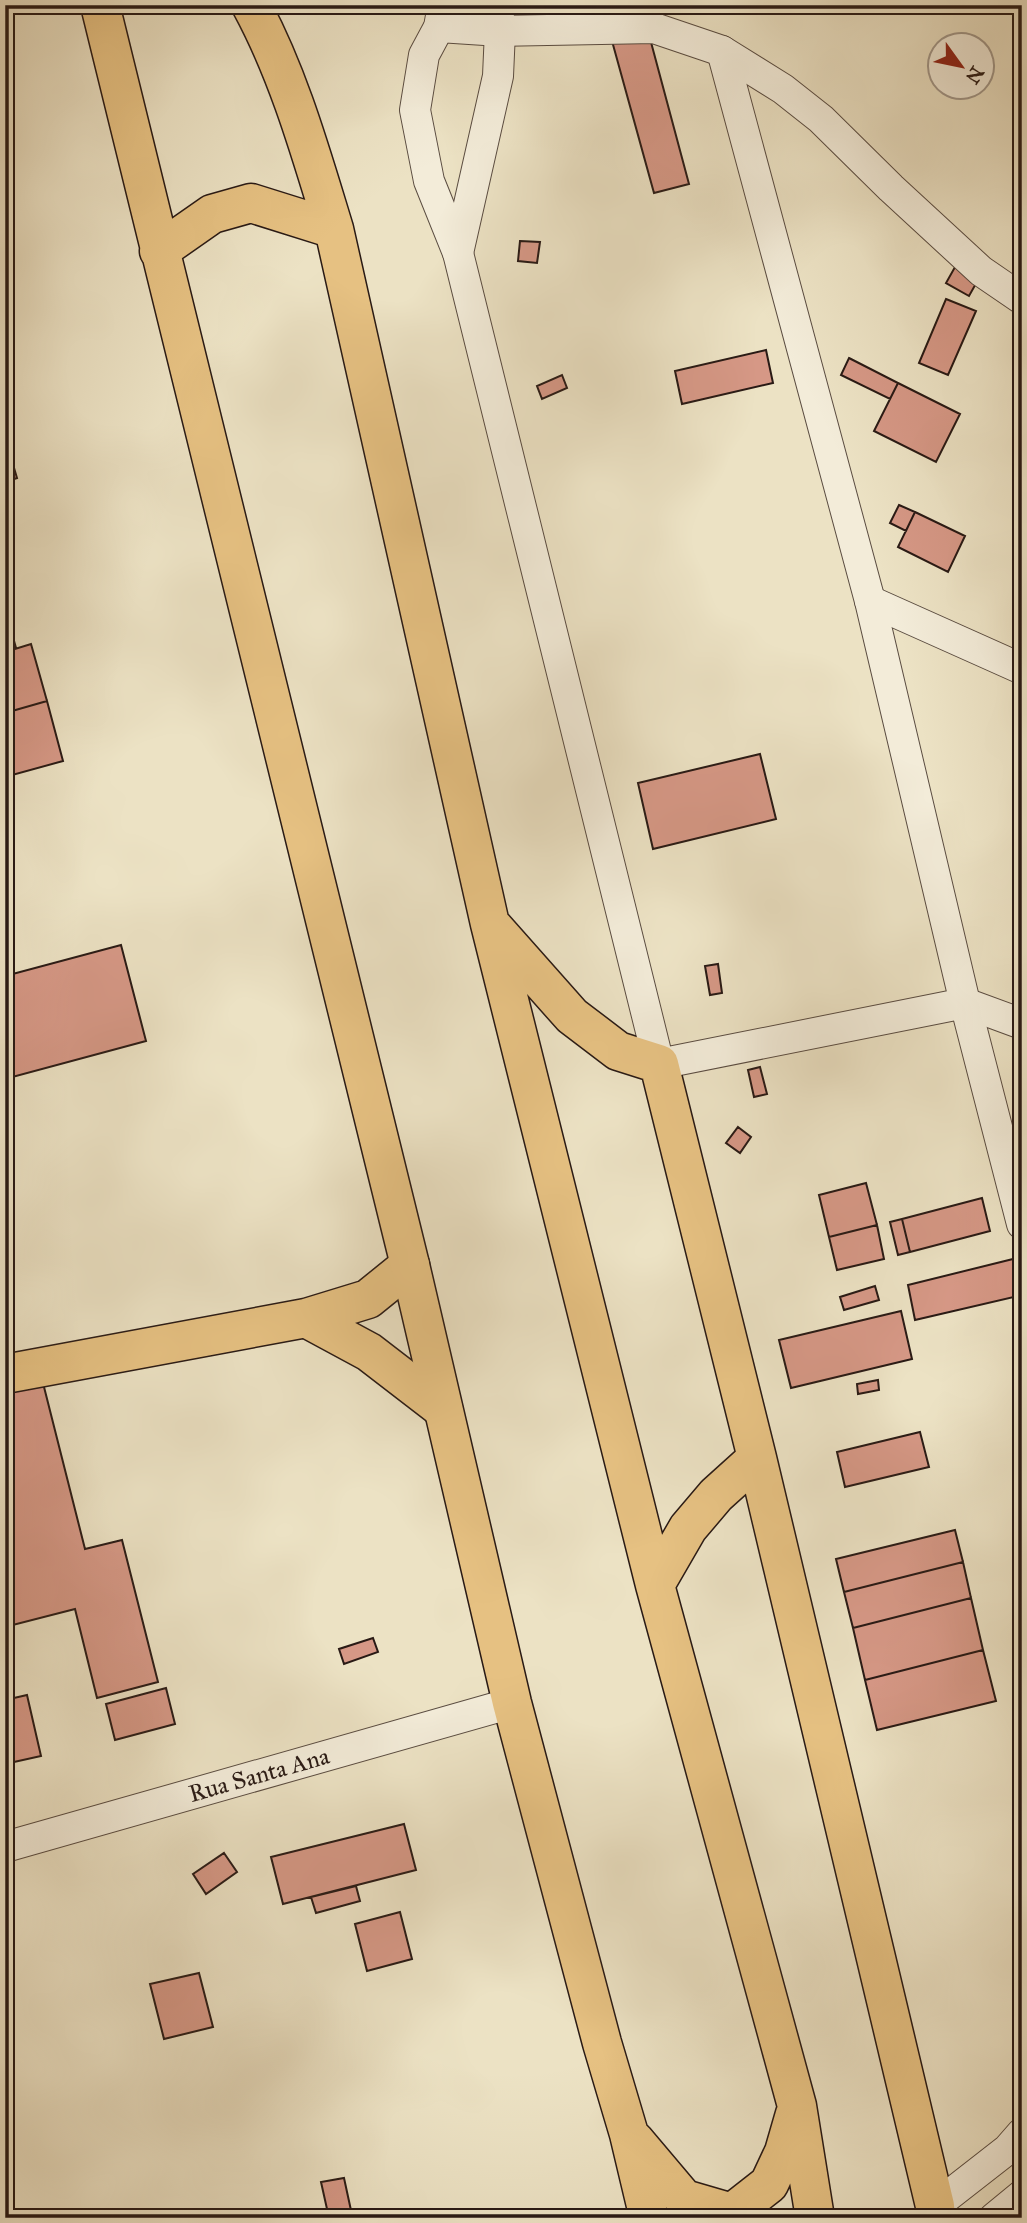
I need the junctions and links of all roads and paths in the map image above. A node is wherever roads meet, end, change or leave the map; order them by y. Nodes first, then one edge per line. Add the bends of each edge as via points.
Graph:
1 (100, 5) edge
2 (251, 5) edge
3 (441, 16) edge
4 (499, 18) edge
5 (722, 51) junction
6 (334, 229) junction
7 (159, 251) junction
8 (458, 253) junction
9 (1022, 299) edge
10 (870, 601) junction
11 (1022, 670) edge
12 (490, 923) junction
13 (965, 1003) junction
14 (1022, 1024) edge
15 (659, 1064) junction
16 (1022, 1224) edge
17 (410, 1265) junction
18 (306, 1318) junction
19 (5, 1374) edge
20 (443, 1409) junction
21 (757, 1458) junction
22 (655, 1586) junction
23 (512, 1703) junction
24 (5, 1847) edge
25 (797, 2106) junction
26 (1022, 2133) edge
27 (629, 2134) junction
28 (1022, 2195) edge
29 (936, 2212) edge
30 (649, 2218) edge
31 (815, 2218) edge
32 (994, 2218) edge

1 - 7 main road
2 - 6 main road via 285,81
3 - 4 street
3 - 8 street via 424,55 415,110 429,181
4 - 5 street via 654,28
4 - 8 street via 498,76
5 - 9 street via 821,119 981,271
5 - 10 street
6 - 7 main road via 251,203 212,214
6 - 12 main road
7 - 17 main road
8 - 15 street
10 - 11 street
10 - 13 street
12 - 15 main road via 572,1016 618,1051
12 - 22 main road
13 - 14 street
13 - 15 street
13 - 16 street
15 - 21 main road
17 - 18 main road via 368,1299
17 - 20 main road
18 - 19 main road
18 - 20 main road via 369,1352
20 - 23 main road
21 - 22 main road via 688,1528
21 - 29 main road
22 - 25 main road
23 - 24 street, Rua Santa Ana
23 - 27 main road
25 - 27 main road via 769,2184 732,2213 684,2199
25 - 31 main road
26 - 29 street
27 - 30 main road
28 - 32 street

